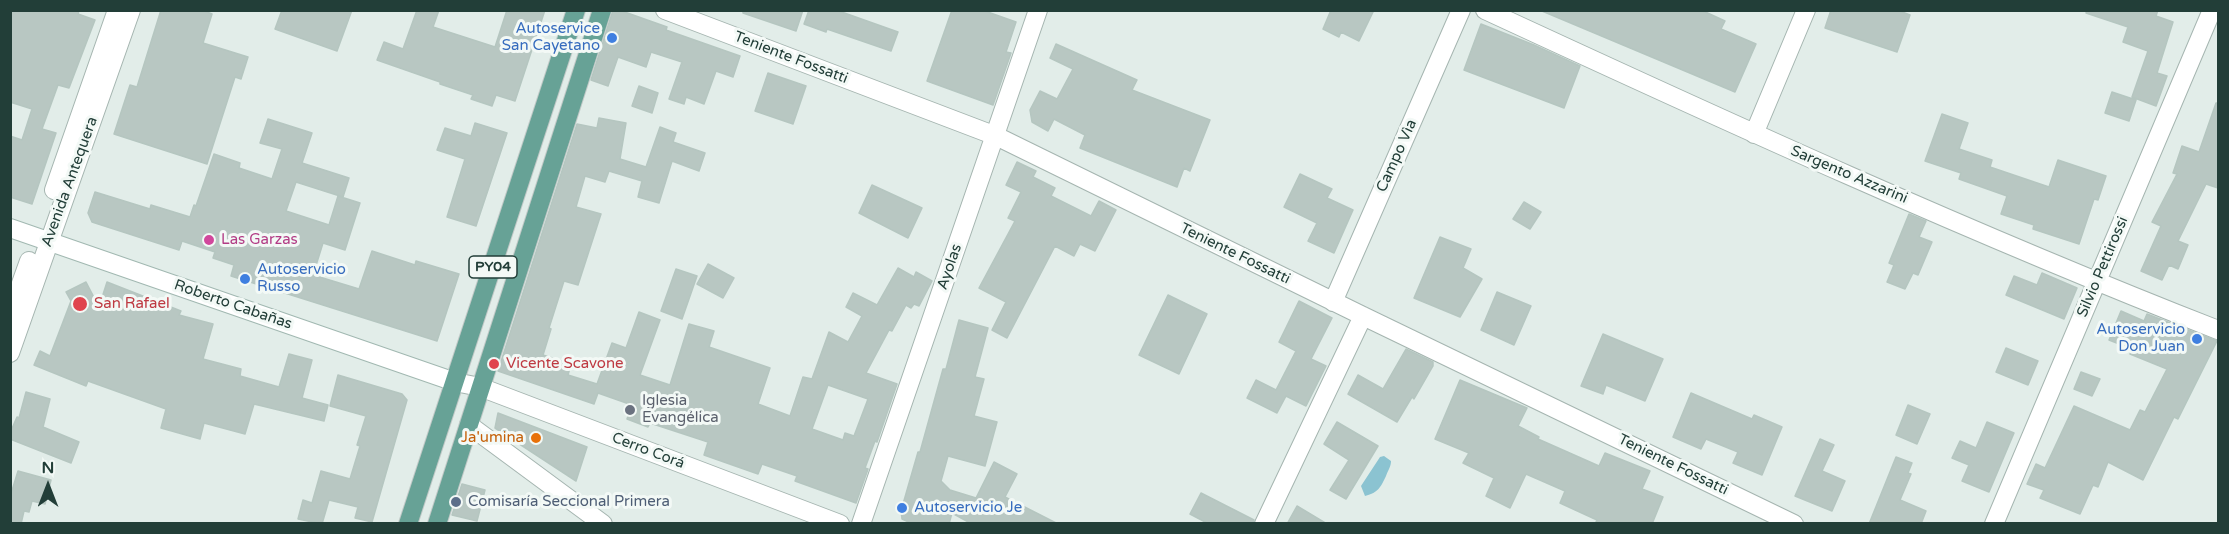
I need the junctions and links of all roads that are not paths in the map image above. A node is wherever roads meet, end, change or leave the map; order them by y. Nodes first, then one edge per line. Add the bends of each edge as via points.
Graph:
1 (117, 10) edge
2 (131, 10) edge
3 (576, 10) edge
4 (602, 10) edge
5 (665, 10) edge
6 (1038, 10) edge
7 (1461, 10) edge
8 (1485, 10) edge
9 (1806, 10) edge
10 (2209, 14) edge
11 (1754, 134) junction
12 (996, 136) junction
13 (10, 228) edge
14 (43, 239) junction
15 (2097, 282) junction
16 (1333, 302) junction
17 (10, 314) edge
18 (1363, 316) junction
19 (2218, 330) edge
20 (10, 353) edge
21 (455, 382) junction
22 (480, 387) junction
23 (469, 425) junction
24 (408, 524) edge
25 (437, 524) edge
26 (603, 524) edge
27 (840, 524) edge
28 (861, 524) edge
29 (1264, 524) edge
30 (1794, 524) edge
31 (1994, 524) edge

1 - 14 street, Avenida Antequera
2 - 14 street, Avenida Antequera
3 - 21 main road, PY04
4 - 22 main road, PY04
5 - 12 street, Teniente Fossatti
6 - 12 street, Ayolas
7 - 16 street, Campo Vìa
8 - 11 street, Sargento Azzarini
9 - 11 street
10 - 15 street, Silvio Pettirossi
11 - 15 street, Sargento Azzarini
12 - 16 street, Teniente Fossatti
12 - 28 street, Ayolas
13 - 14 street, Roberto Cabañas
14 - 17 street, Avenida Antequera
14 - 20 street, Avenida Antequera
14 - 21 street, Roberto Cabañas
15 - 19 street, Sargento Azzarini
15 - 31 street, Silvio Pettirossi
16 - 18 street, Teniente Fossatti
18 - 29 street
18 - 30 street, Teniente Fossatti
21 - 22 street, Cerro Corá
21 - 24 main road, PY04
22 - 23 main road, PY04
22 - 27 street, Cerro Corá
23 - 25 main road, PY04
23 - 26 street

